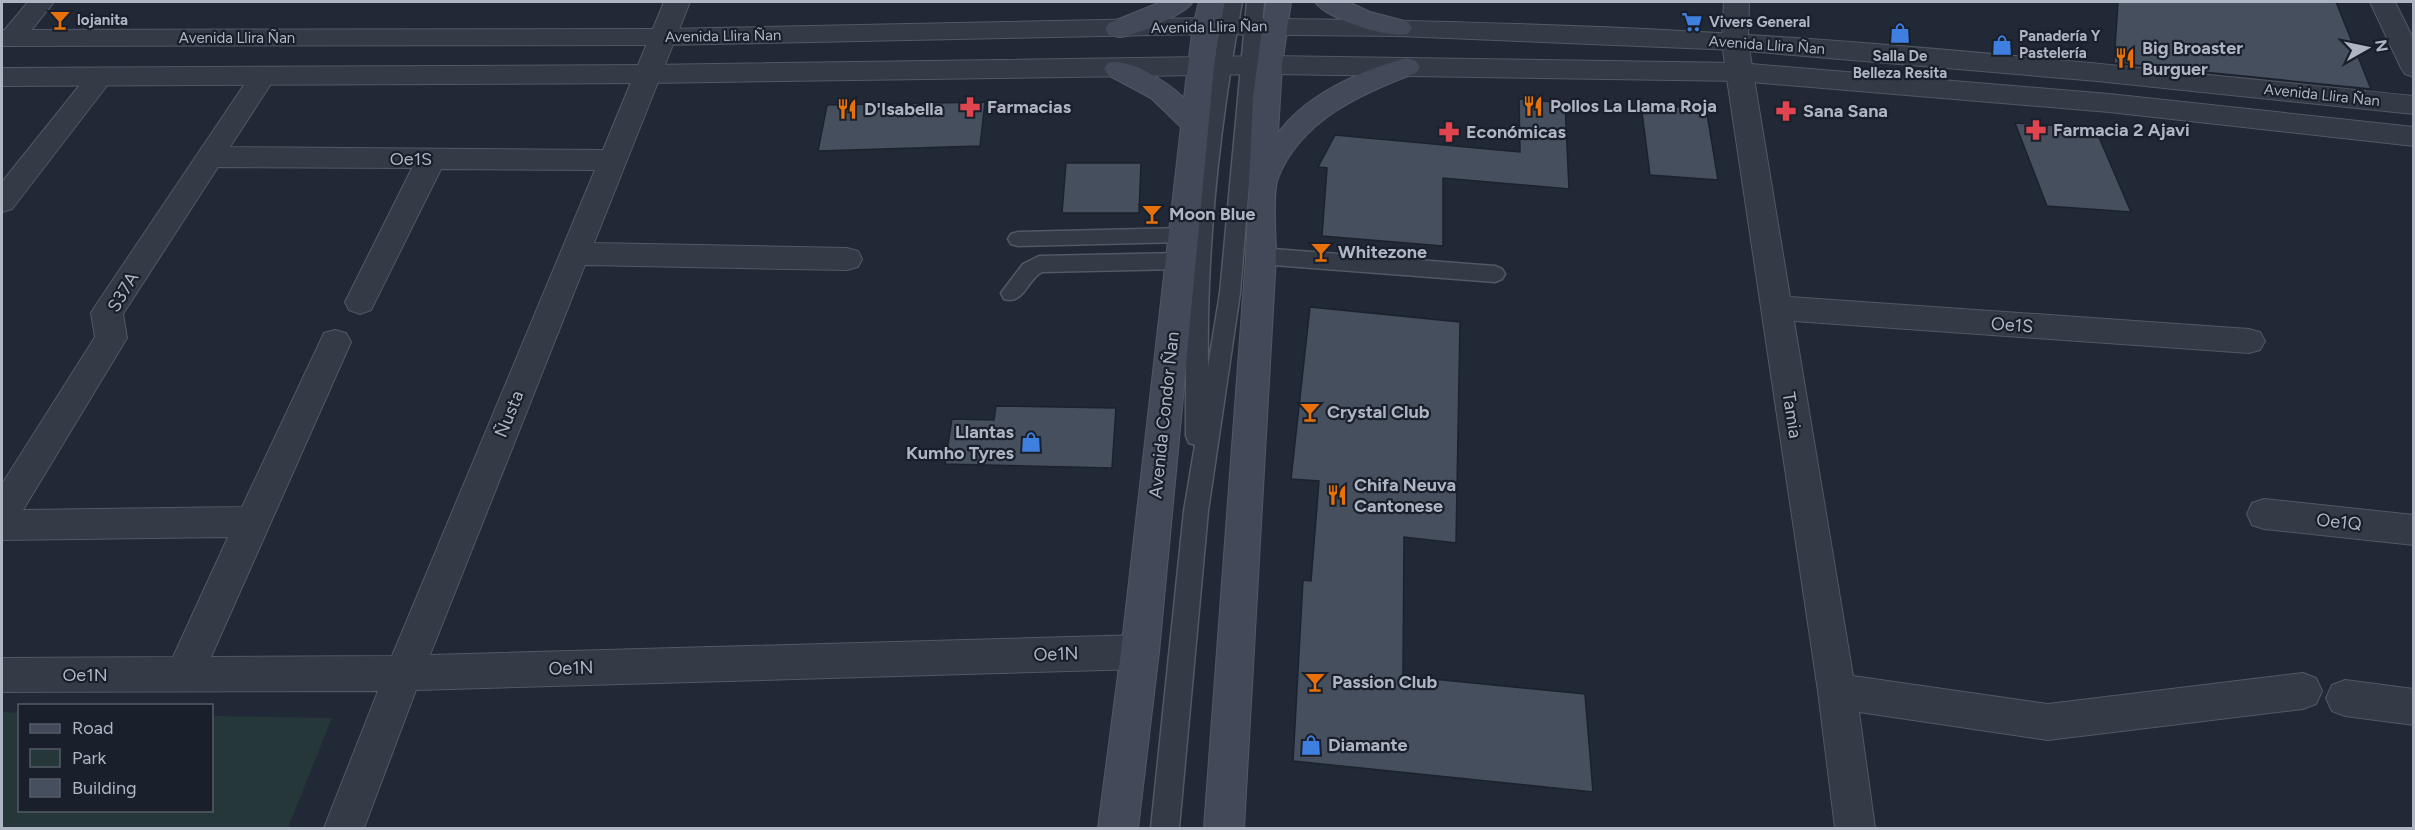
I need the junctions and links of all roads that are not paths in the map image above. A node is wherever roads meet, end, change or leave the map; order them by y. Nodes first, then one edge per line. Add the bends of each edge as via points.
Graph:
1 (41, 2) edge
2 (677, 2) edge
3 (1180, 2) edge
4 (1328, 2) edge
5 (1736, 2) edge
6 (2382, 2) edge
7 (1242, 14) edge
8 (1399, 28) junction
9 (1119, 29) junction
10 (663, 37) junction
11 (6, 38) edge
12 (1737, 57) junction
13 (1260, 65) junction
14 (1210, 67) junction
15 (1407, 67) junction
16 (2414, 68) edge
17 (1117, 69) junction
18 (648, 74) junction
19 (263, 76) junction
20 (100, 77) junction
21 (2, 78) edge
22 (2414, 105) edge
23 (1194, 124) junction
24 (2414, 137) edge
25 (210, 158) junction
26 (432, 159) junction
27 (612, 160) junction
28 (1262, 181) junction
29 (2, 202) edge
30 (1018, 239) dead end
31 (1181, 248) junction
32 (574, 254) junction
33 (1261, 256) junction
34 (847, 259) dead end
35 (1495, 274) dead end
36 (1011, 293) dead end
37 (360, 302) dead end
38 (1775, 308) junction
39 (2249, 341) dead end
40 (335, 342) dead end
41 (1196, 511) junction
42 (2, 513) edge
43 (2264, 514) dead end
44 (253, 522) junction
45 (2, 525) edge
46 (2414, 530) edge
47 (1140, 652) junction
48 (404, 673) junction
49 (184, 674) junction
50 (2, 675) edge
51 (1837, 690) junction
52 (2303, 692) dead end
53 (2345, 698) dead end
54 (2414, 707) edge
55 (344, 828) edge
56 (1118, 828) edge
57 (1165, 828) edge
58 (1224, 828) edge
59 (1856, 828) edge

1 - 11 street
2 - 10 street, Ñusta
3 - 9 main road
4 - 8 main road via 1361,18
5 - 12 street, Tamia
6 - 16 street
7 - 8 street, Avenida Llira Ñan
7 - 9 street, Avenida Llira Ñan
7 - 13 main road
7 - 14 main road, Avenida Condor Ñan
8 - 12 street, Avenida Llira Ñan
9 - 10 street, Avenida Llira Ñan
10 - 11 street, Avenida Llira Ñan
10 - 18 street, Ñusta
12 - 15 street, Avenida Llira Ñan
12 - 22 street, Avenida Llira Ñan via 2097,72
12 - 24 street, Avenida Llira Ñan via 2109,104
12 - 38 street, Tamia
13 - 14 street, Avenida Llira Ñan
13 - 15 street, Avenida Llira Ñan
13 - 28 main road
13 - 41 lane
14 - 17 street, Avenida Llira Ñan
14 - 23 main road, Avenida Condor Ñan
14 - 41 lane via 1197,308
15 - 28 main road via 1367,80 1332,98 1302,121 1278,149
17 - 18 street, Avenida Llira Ñan
17 - 23 main road via 1161,92
18 - 19 street, Avenida Llira Ñan
18 - 27 street, Ñusta
19 - 20 street, Avenida Llira Ñan
19 - 25 street, S37A
20 - 21 street, Avenida Llira Ñan
20 - 29 street
23 - 31 main road, Avenida Condor Ñan
25 - 26 street, Oe1S
25 - 42 street, S37A via 108,313 111,338
26 - 27 street, Oe1S
26 - 37 street
27 - 32 street, Ñusta
28 - 33 main road
30 - 31 lane
31 - 36 lane via 1039,264 1030,269
31 - 47 main road, Avenida Condor Ñan
32 - 34 street
32 - 48 street, Ñusta
33 - 35 lane
33 - 58 main road
38 - 39 street, Oe1S
38 - 51 street, Tamia
40 - 44 street
41 - 57 lane
43 - 46 street, Oe1Q
44 - 45 street
44 - 49 street
47 - 48 street, Oe1N
47 - 56 main road, Avenida Condor Ñan
48 - 49 street, Oe1N
48 - 55 street, Ñusta
49 - 50 street, Oe1N
51 - 52 street via 2048,722
51 - 59 street, Tamia
53 - 54 street

